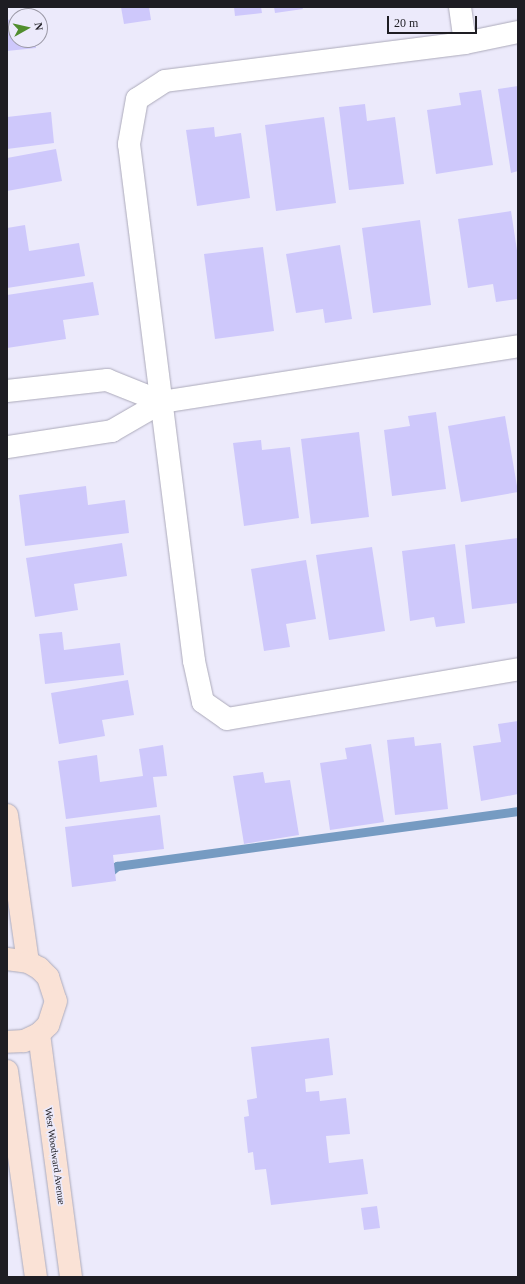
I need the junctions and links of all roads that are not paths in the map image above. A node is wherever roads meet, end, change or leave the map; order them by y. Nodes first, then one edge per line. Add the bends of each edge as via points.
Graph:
1 (460, 7) edge
2 (518, 32) edge
3 (466, 43) junction
4 (518, 346) edge
5 (7, 391) edge
6 (162, 402) junction
7 (7, 447) edge
8 (518, 669) edge
9 (7, 815) edge
10 (18, 960) edge
11 (39, 1034) junction
12 (7, 1042) edge
13 (7, 1071) edge
14 (36, 1277) edge
15 (71, 1277) edge

1 - 3 street
2 - 3 street
3 - 6 street via 165,81 137,99 128,144
4 - 6 street
5 - 6 street via 107,380
6 - 7 street via 112,431
6 - 8 street via 194,661 203,702 227,719
9 - 10 street
10 - 11 street via 48,977 56,1001 48,1025
11 - 12 street via 24,1041
11 - 15 street, West Woodward Avenue
13 - 14 street

